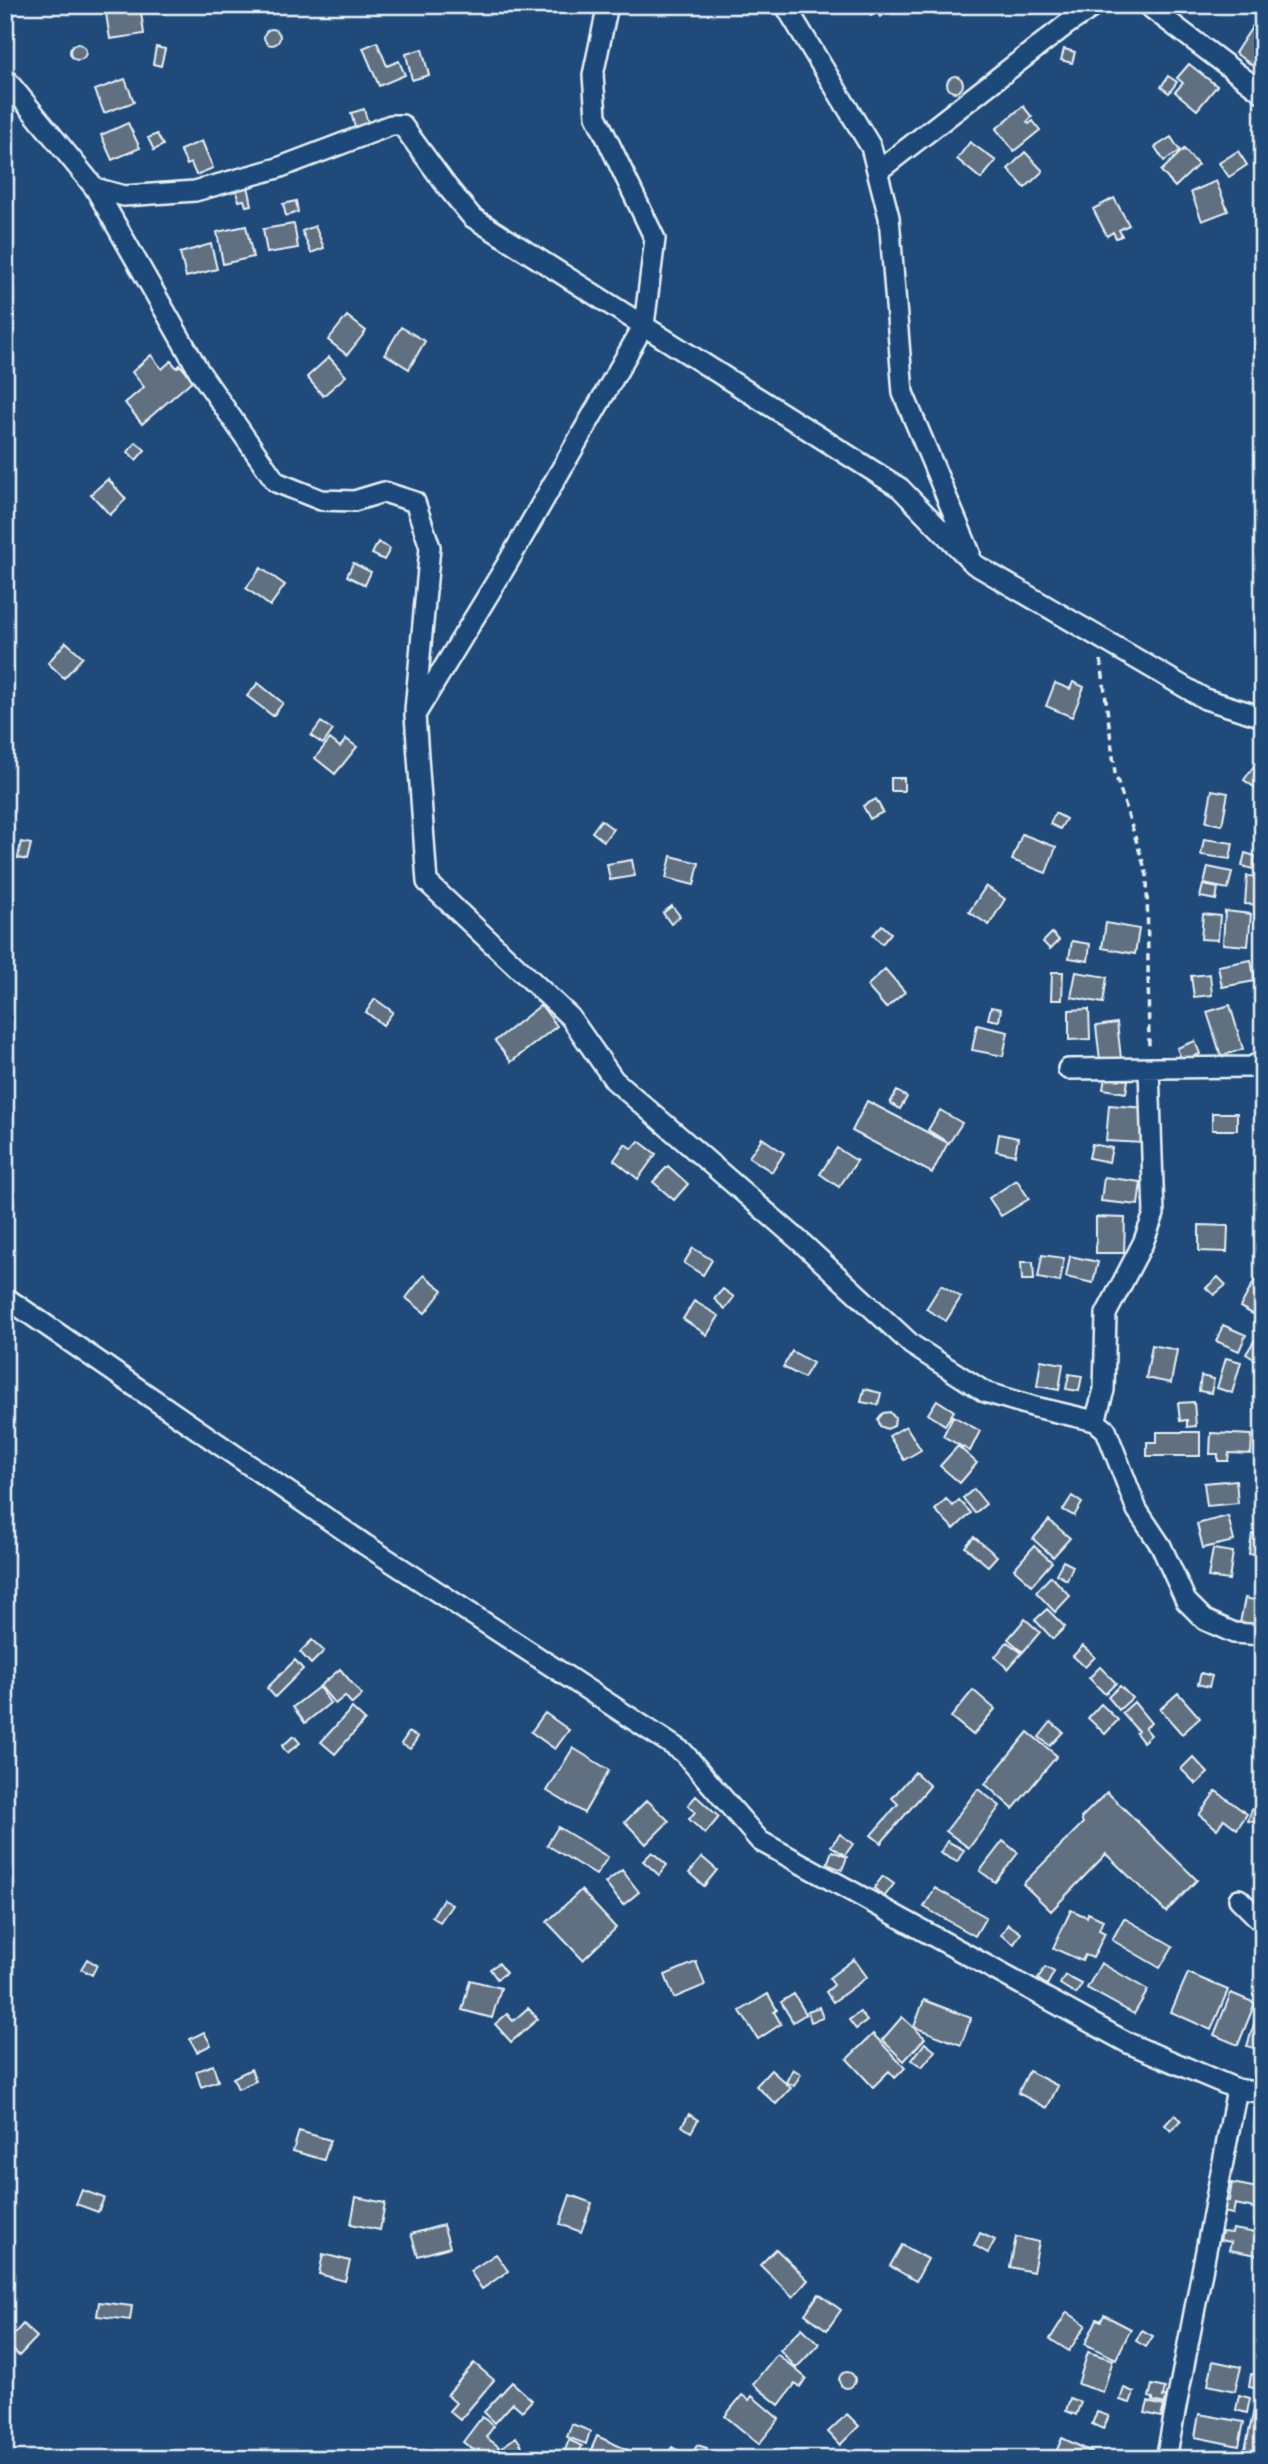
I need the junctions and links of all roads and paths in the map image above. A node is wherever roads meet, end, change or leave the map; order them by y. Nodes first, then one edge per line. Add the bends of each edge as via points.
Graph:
1 (608, 5) edge
2 (785, 5) edge
3 (1096, 5) edge
4 (1147, 5) edge
5 (5, 78) edge
6 (1263, 93) edge
7 (878, 171) junction
8 (95, 188) junction
9 (644, 325) junction
10 (974, 564) junction
11 (1098, 636) junction
12 (415, 715) junction
13 (1263, 717) edge
14 (1263, 1061) edge
15 (1068, 1069) dead end
16 (1149, 1069) junction
17 (5, 1297) edge
18 (1094, 1421) junction
19 (1263, 1635) edge
20 (1239, 1899) dead end
21 (1263, 1923) edge
22 (1237, 2089) junction
23 (1263, 2093) edge
24 (1166, 2459) edge

1 - 9 street via 593,75 596,116 655,239
2 - 7 street via 871,147
3 - 7 street
4 - 6 street
5 - 8 street
7 - 10 street via 889,217 904,393
8 - 9 street via 124,196 195,191 402,125 472,217
8 - 12 street via 199,371 276,482 321,500 354,501 384,492 415,502 430,547
9 - 10 street via 900,488
9 - 12 street via 508,564
10 - 11 street
11 - 13 street via 1205,699
11 - 16 path via 1115,773 1147,875
12 - 18 street via 427,882 569,1017 614,1080 912,1345 985,1392
14 - 16 street via 1251,1066
15 - 16 street
16 - 18 street via 1154,1214 1106,1314 1104,1390
17 - 22 street via 364,1544 683,1752 760,1841 1128,2043
18 - 19 street via 1106,1430 1137,1510 1161,1546 1186,1601 1215,1625 1234,1633
20 - 21 street
22 - 23 street
22 - 24 street

